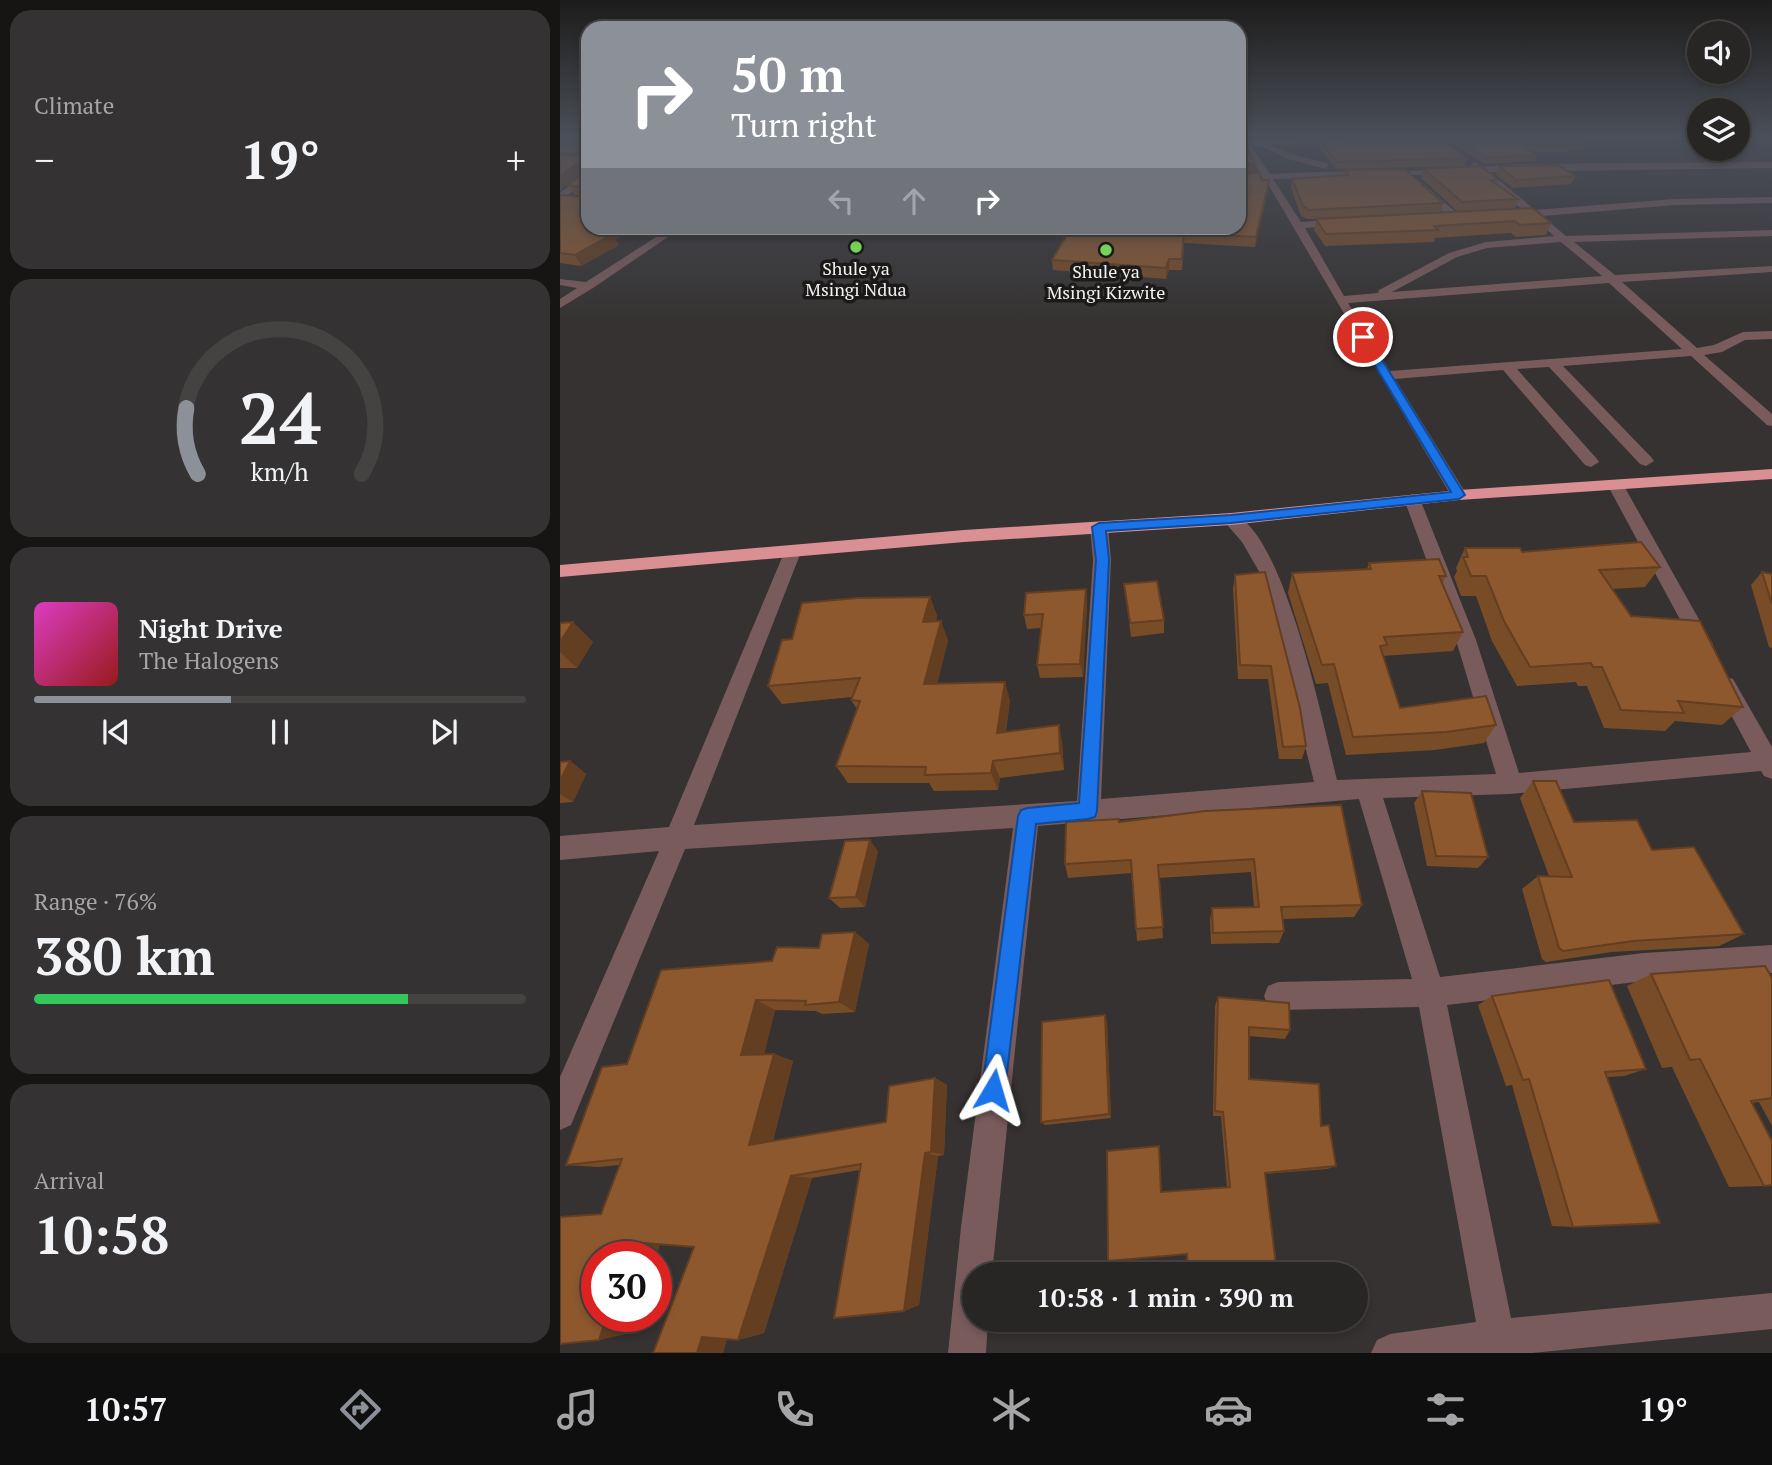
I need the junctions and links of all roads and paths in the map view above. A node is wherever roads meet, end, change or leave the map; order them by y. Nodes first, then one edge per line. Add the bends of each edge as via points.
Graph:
1 (1286, 198) edge
2 (1434, 198) edge
3 (1515, 198) edge
4 (560, 199) edge
5 (1723, 200) junction
6 (1772, 200) edge
7 (560, 208) edge
8 (1742, 213) dead end
9 (1535, 214) junction
10 (1495, 215) edge
11 (1454, 216) junction
12 (1468, 216) edge
13 (1441, 217) edge
14 (1752, 219) dead end
15 (1350, 222) edge
16 (1298, 225) junction
17 (1772, 232) edge
18 (666, 235) edge
19 (1561, 239) junction
20 (1772, 269) edge
21 (1612, 279) junction
22 (560, 282) edge
23 (589, 286) junction
24 (1376, 296) junction
25 (1340, 300) junction
26 (560, 304) edge
27 (1772, 335) edge
28 (1693, 352) junction
29 (1553, 363) junction
30 (1507, 366) junction
31 (1387, 375) junction
32 (1772, 422) edge
33 (1646, 461) dead end
34 (1591, 462) dead end
35 (1772, 474) edge
36 (1616, 486) junction
37 (1459, 495) junction
38 (1412, 499) junction
39 (1231, 519) junction
40 (1099, 527) junction
41 (792, 552) junction
42 (560, 571) edge
43 (1770, 764) edge
44 (1510, 784) junction
45 (1368, 788) junction
46 (1328, 791) junction
47 (1088, 811) junction
48 (1027, 816) junction
49 (677, 838) junction
50 (560, 848) edge
51 (1772, 958) edge
52 (1430, 992) junction
53 (1278, 996) dead end
54 (560, 1114) edge
55 (1772, 1311) edge
56 (1497, 1338) junction
57 (967, 1353) edge
58 (1390, 1353) edge

1 - 16 street
2 - 11 street
3 - 9 street
4 - 7 street via 577,200
5 - 6 street
5 - 8 street
5 - 9 street
9 - 10 street
9 - 19 street
11 - 12 street
11 - 13 street
14 - 17 street
15 - 16 street
16 - 25 street
17 - 19 street
18 - 23 street
19 - 21 street
19 - 24 street via 1470,249
20 - 21 street
21 - 24 street
21 - 28 street
22 - 23 street
23 - 26 street
24 - 25 street
25 - 31 street
27 - 28 street via 1742,336 1717,349
28 - 29 street
28 - 32 street
29 - 30 street
29 - 33 street
30 - 31 street
30 - 34 street
31 - 37 street
35 - 36 highway
36 - 37 highway
36 - 43 street
37 - 38 highway
38 - 39 highway
38 - 44 street via 1461,622
39 - 40 highway
39 - 46 street via 1273,580
40 - 41 highway
40 - 47 street via 1102,560
41 - 42 highway
41 - 49 street
43 - 44 street
44 - 45 street
45 - 46 street
45 - 52 street
46 - 47 street
47 - 48 street
48 - 49 street
48 - 57 street via 979,1214
49 - 50 street
49 - 54 street
51 - 52 street via 1600,971
52 - 53 street
52 - 56 street
55 - 56 street
56 - 58 street

